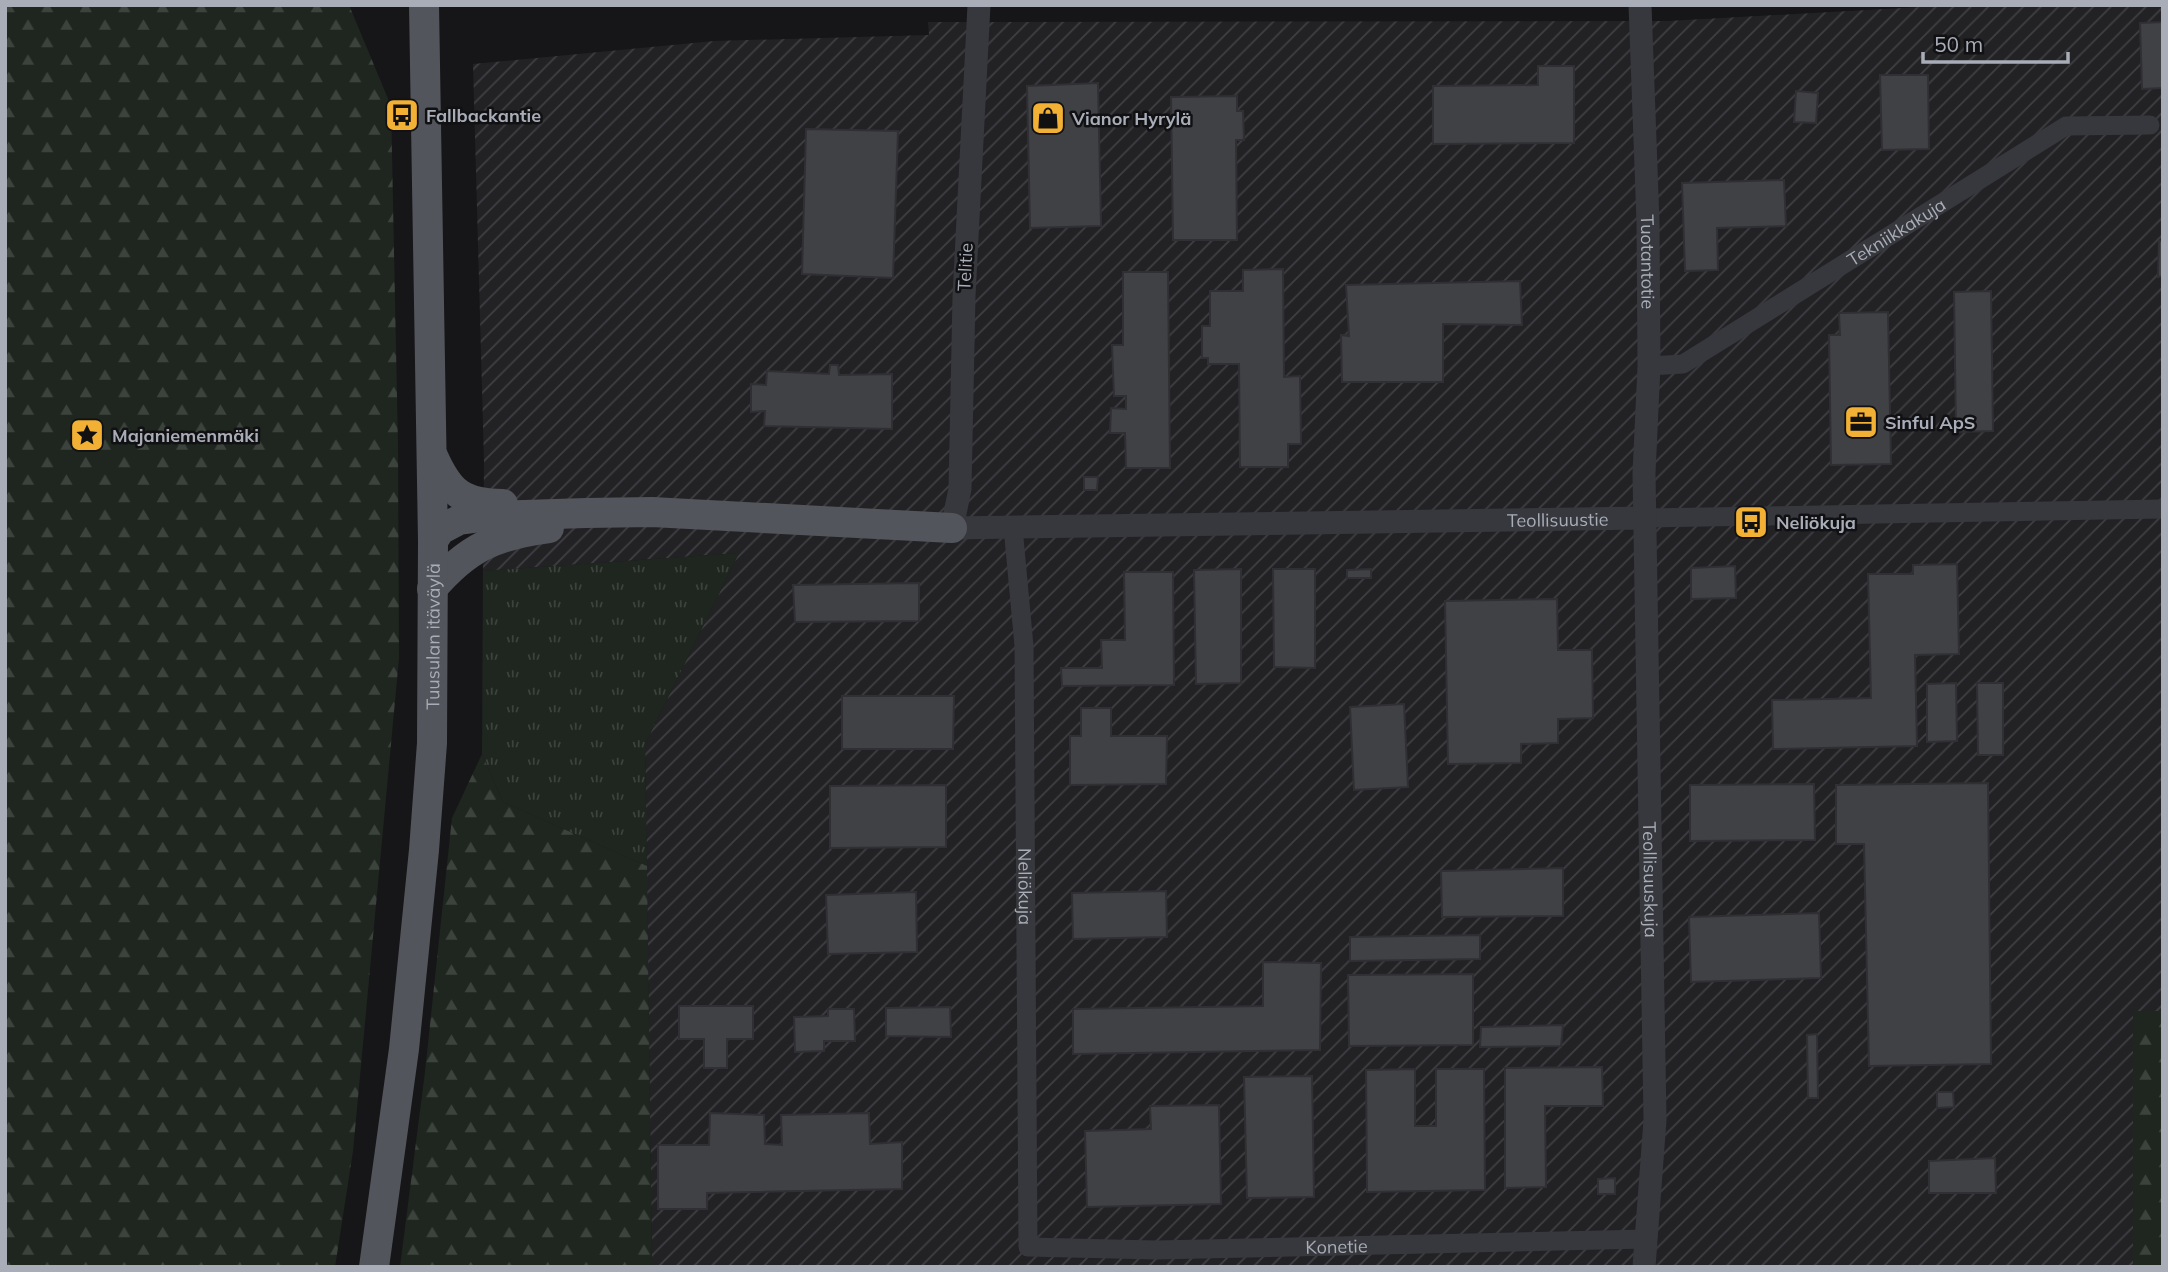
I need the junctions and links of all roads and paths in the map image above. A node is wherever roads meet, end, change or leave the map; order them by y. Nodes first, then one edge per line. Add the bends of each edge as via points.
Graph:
1 (424, 5) edge
2 (979, 5) edge
3 (1640, 5) edge
4 (2150, 125) dead end
5 (1649, 366) junction
6 (431, 450) junction
7 (2163, 509) edge
8 (699, 515) junction
9 (1645, 518) junction
10 (1013, 527) junction
11 (952, 528) junction
12 (433, 541) junction
13 (432, 589) junction
14 (1646, 1239) junction
15 (1028, 1247) joint
16 (374, 1267) edge
17 (1644, 1267) edge

1 - 6 main road, Tuusulan itäväylä
2 - 11 street, Telitie via 964,296 960,489
3 - 5 street, Tuotantotie
4 - 5 street, Tekniikkakuja via 2066,125 1682,364
5 - 9 street, Tuotantotie
6 - 8 main road via 452,490 480,502 651,505
6 - 12 main road, Tuusulan itäväylä
7 - 9 street, Teollisuustie
8 - 11 main road
8 - 12 main road via 489,516 449,524
8 - 13 main road via 511,535 473,550
9 - 10 street, Teollisuustie
9 - 14 street, Teollisuuskuja via 1655,1120
10 - 11 street, Teollisuustie
10 - 15 street, Neliökuja via 1024,646
12 - 13 main road, Tuusulan itäväylä
13 - 16 main road, Tuusulan itäväylä via 432,743 424,850 404,1049
14 - 15 street, Konetie via 1156,1250
14 - 17 street

